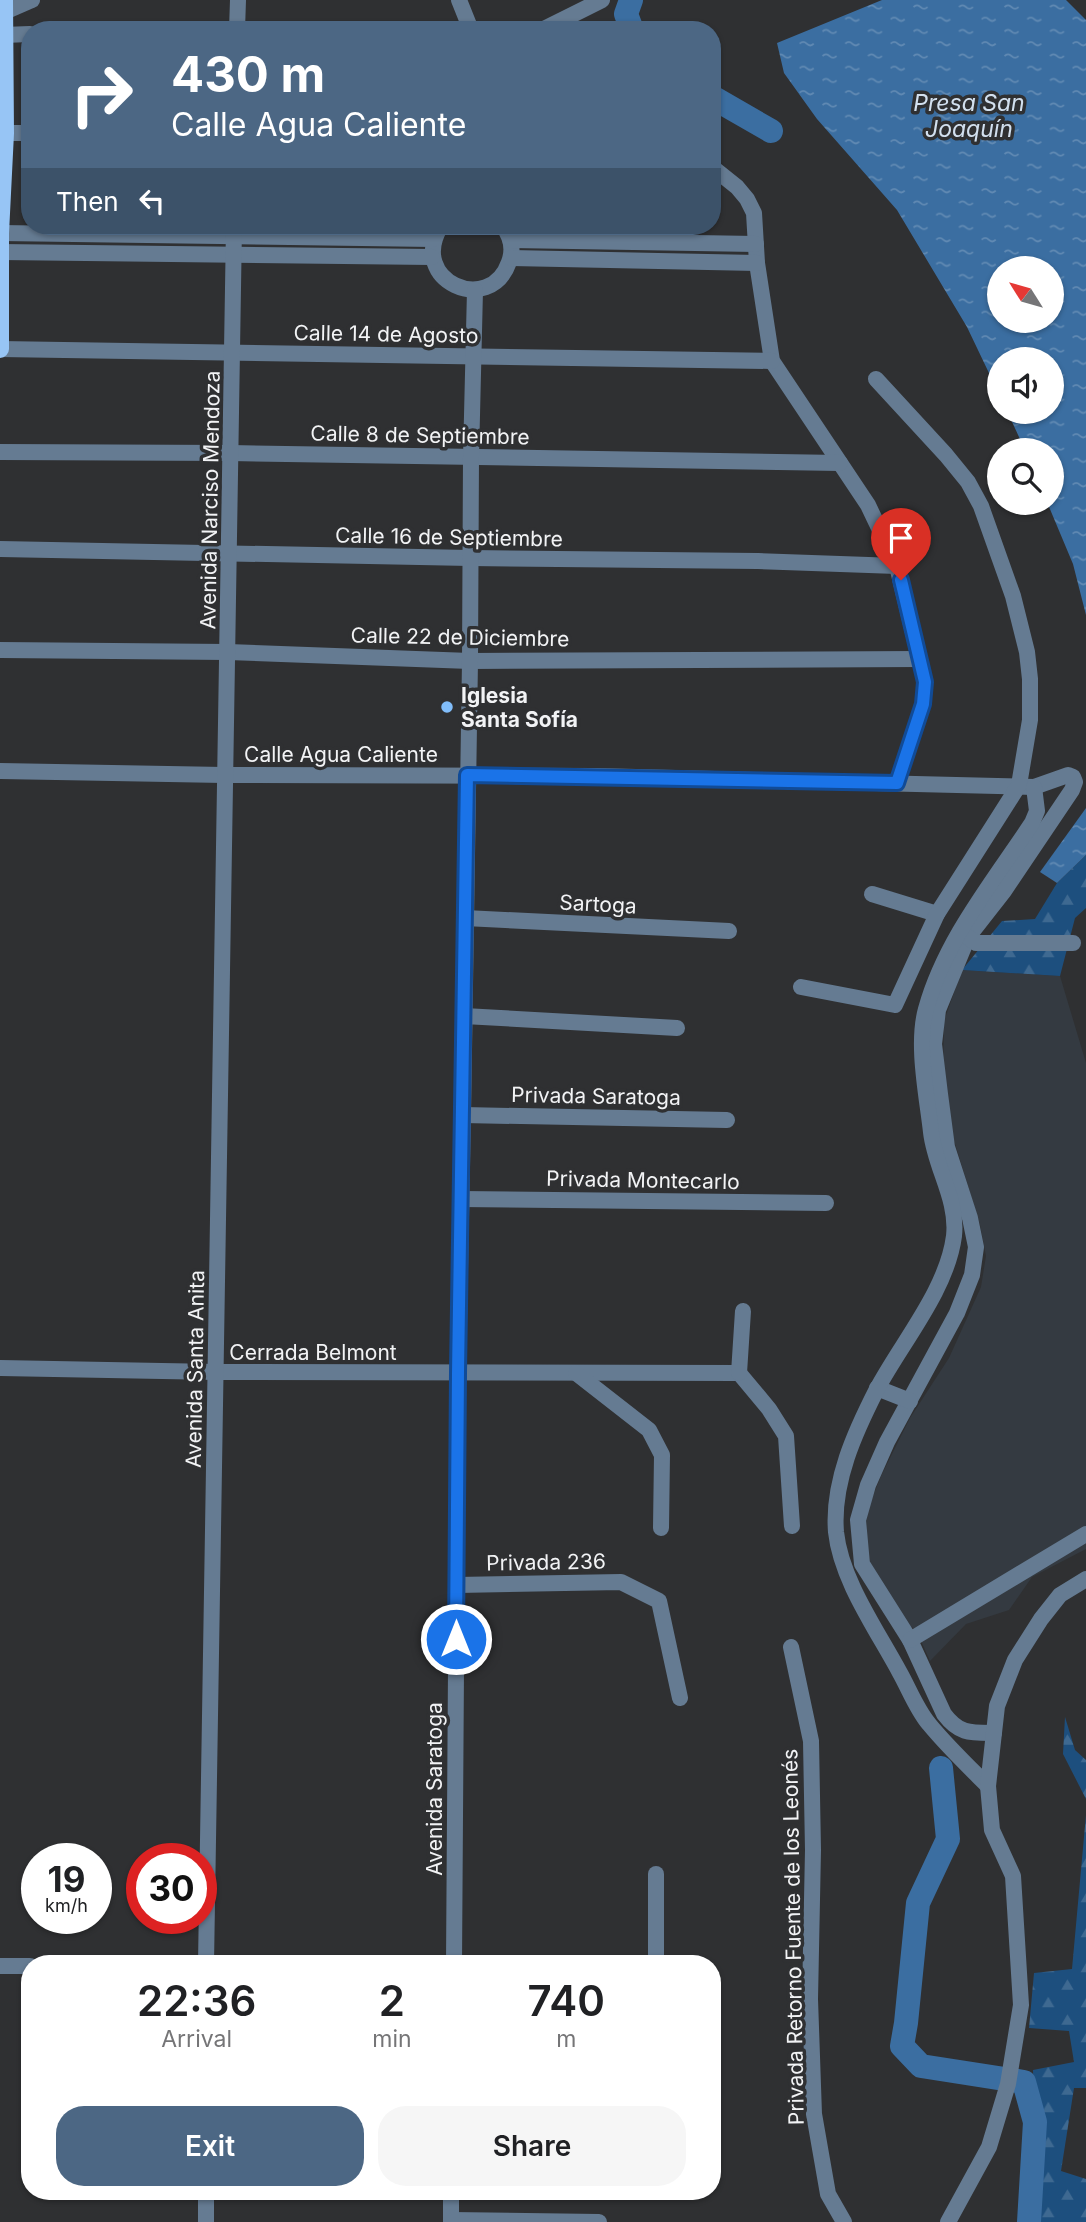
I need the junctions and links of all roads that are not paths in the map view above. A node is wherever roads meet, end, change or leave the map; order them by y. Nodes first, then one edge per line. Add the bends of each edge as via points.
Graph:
1 (32, 0) edge
2 (238, 0) edge
3 (459, 0) edge
4 (602, 0) edge
5 (3, 9) edge
6 (237, 21) edge
7 (467, 21) edge
8 (560, 21) edge
9 (21, 34) edge
10 (4, 35) junction
11 (5, 133) junction
12 (21, 133) edge
13 (721, 174) edge
14 (1, 182) edge
15 (0, 233) edge
16 (21, 234) edge
17 (78, 235) edge
18 (369, 235) edge
19 (437, 235) edge
20 (507, 235) edge
21 (552, 235) edge
22 (234, 239) edge
23 (756, 244) junction
24 (0, 252) edge
25 (432, 257) junction
26 (511, 258) junction
27 (757, 263) junction
28 (475, 290) junction
29 (0, 349) edge
30 (233, 354) junction
31 (474, 356) junction
32 (772, 361) junction
33 (876, 379) dead end
34 (0, 452) edge
35 (230, 453) junction
36 (471, 457) junction
37 (840, 463) junction
38 (0, 549) edge
39 (229, 554) junction
40 (470, 558) junction
41 (897, 566) junction
42 (0, 650) edge
43 (228, 652) junction
44 (920, 659) junction
45 (470, 661) junction
46 (0, 771) edge
47 (224, 775) junction
48 (467, 775) junction
49 (897, 783) junction
50 (1026, 786) junction
51 (872, 894) dead end
52 (937, 914) junction
53 (465, 918) junction
54 (729, 931) dead end
55 (964, 934) junction
56 (1073, 943) dead end
57 (801, 987) dead end
58 (464, 1016) junction
59 (677, 1028) dead end
60 (463, 1115) junction
61 (727, 1120) dead end
62 (460, 1199) junction
63 (826, 1203) dead end
64 (743, 1311) dead end
65 (0, 1368) edge
66 (216, 1372) junction
67 (458, 1373) junction
68 (576, 1373) junction
69 (739, 1373) junction
70 (877, 1388) junction
71 (910, 1401) junction
72 (792, 1526) dead end
73 (661, 1528) dead end
74 (1086, 1534) edge
75 (1086, 1579) edge
76 (457, 1585) junction
77 (894, 1615) junction
78 (873, 1626) junction
79 (910, 1640) junction
80 (791, 1647) dead end
81 (680, 1698) dead end
82 (994, 1733) junction
83 (988, 1786) junction
84 (656, 1874) dead end
85 (206, 1955) edge
86 (454, 1955) edge
87 (656, 1955) edge
88 (0, 1966) edge
89 (21, 1966) edge
90 (206, 2200) edge
91 (451, 2200) edge
92 (451, 2221) edge
93 (206, 2222) edge
94 (598, 2222) edge
95 (844, 2222) edge
96 (948, 2222) edge

1 - 5 street
2 - 6 street
3 - 7 street
4 - 8 street
5 - 10 main road
9 - 10 street
10 - 11 main road
11 - 12 street
11 - 14 main road
13 - 23 street via 747,199 754,213
14 - 15 main road
15 - 16 street
15 - 24 main road
17 - 22 street
18 - 22 street
19 - 25 street
20 - 26 street
21 - 23 street
22 - 24 street
22 - 25 street
22 - 30 street, Avenida Narciso Mendoza
23 - 27 street
24 - 29 main road
25 - 28 street via 447,282
26 - 27 street
26 - 28 street via 498,280
27 - 32 street
28 - 31 street, Avenida Saratoga
29 - 30 street, Calle 14 de Agosto
30 - 31 street, Calle 14 de Agosto
30 - 35 street, Avenida Narciso Mendoza
31 - 32 street, Calle 14 de Agosto
31 - 36 street, Avenida Saratoga
32 - 37 street
33 - 50 street via 946,455 981,506 1009,583 1027,652 1030,720
34 - 35 street, Calle 8 de Septiembre
35 - 36 street, Calle 8 de Septiembre
35 - 39 street, Avenida Narciso Mendoza
36 - 37 street, Calle 8 de Septiembre
36 - 40 street, Avenida Saratoga
37 - 41 street via 868,505
38 - 39 street, Calle 16 de Septiembre
39 - 40 street, Calle 16 de Septiembre
39 - 43 street, Avenida Narciso Mendoza
40 - 41 street, Calle 16 de Septiembre
40 - 45 street, Avenida Saratoga
41 - 44 street
42 - 43 street, Calle 22 de Diciembre
43 - 45 street, Calle 22 de Diciembre
43 - 47 street, Avenida Narciso Mendoza
44 - 45 street, Calle 22 de Diciembre
44 - 49 street via 923,704
45 - 48 street, Avenida Saratoga
46 - 47 street, Calle Agua Caliente
47 - 48 street, Calle Agua Caliente
47 - 66 street, Avenida Santa Anita
48 - 49 street, Calle Agua Caliente
48 - 53 street, Avenida Saratoga
49 - 50 street, Calle Agua Caliente
50 - 52 street
50 - 55 street via 1037,811 1032,823
50 - 55 street via 1068,775 1075,782 1045,832
51 - 52 street
52 - 57 street via 895,1005
53 - 54 street, Sartoga
53 - 58 street, Avenida Saratoga
55 - 56 street via 976,943
55 - 70 street via 925,1010 922,1041 932,1140 953,1206 950,1257
55 - 71 street via 938,1010 934,1044 947,1147 976,1247 972,1275 957,1312
58 - 59 street
58 - 60 street, Avenida Saratoga
60 - 61 street, Privada Saratoga
60 - 62 street, Avenida Saratoga
62 - 63 street, Privada Montecarlo
62 - 67 street, Avenida Saratoga
64 - 69 street
65 - 66 street, Cerrada Belmont
66 - 67 street, Cerrada Belmont
66 - 85 street, Avenida Santa Anita
67 - 68 street, Cerrada Belmont
67 - 76 street, Avenida Saratoga
68 - 69 street, Cerrada Belmont
68 - 73 street via 649,1430 662,1455
69 - 72 street via 786,1436
70 - 71 street
70 - 78 street via 843,1469 836,1530 840,1560
71 - 77 street via 868,1485 858,1520 862,1564
74 - 79 street
75 - 82 street via 1060,1595 1015,1660 997,1706
76 - 81 street, Privada 236 via 621,1582 634,1588 659,1601
76 - 86 street, Avenida Saratoga
77 - 78 street
77 - 79 street
78 - 83 street via 927,1722
79 - 82 street via 952,1724 970,1733
80 - 95 street, Privada Retorno Fuente de los Leonés via 810,1741 814,2114 828,2194
82 - 83 street
83 - 96 street via 992,1830 1013,1876 1021,2005 1009,2078 989,2147
84 - 87 street
88 - 89 street
90 - 93 street
91 - 92 street
92 - 94 street

